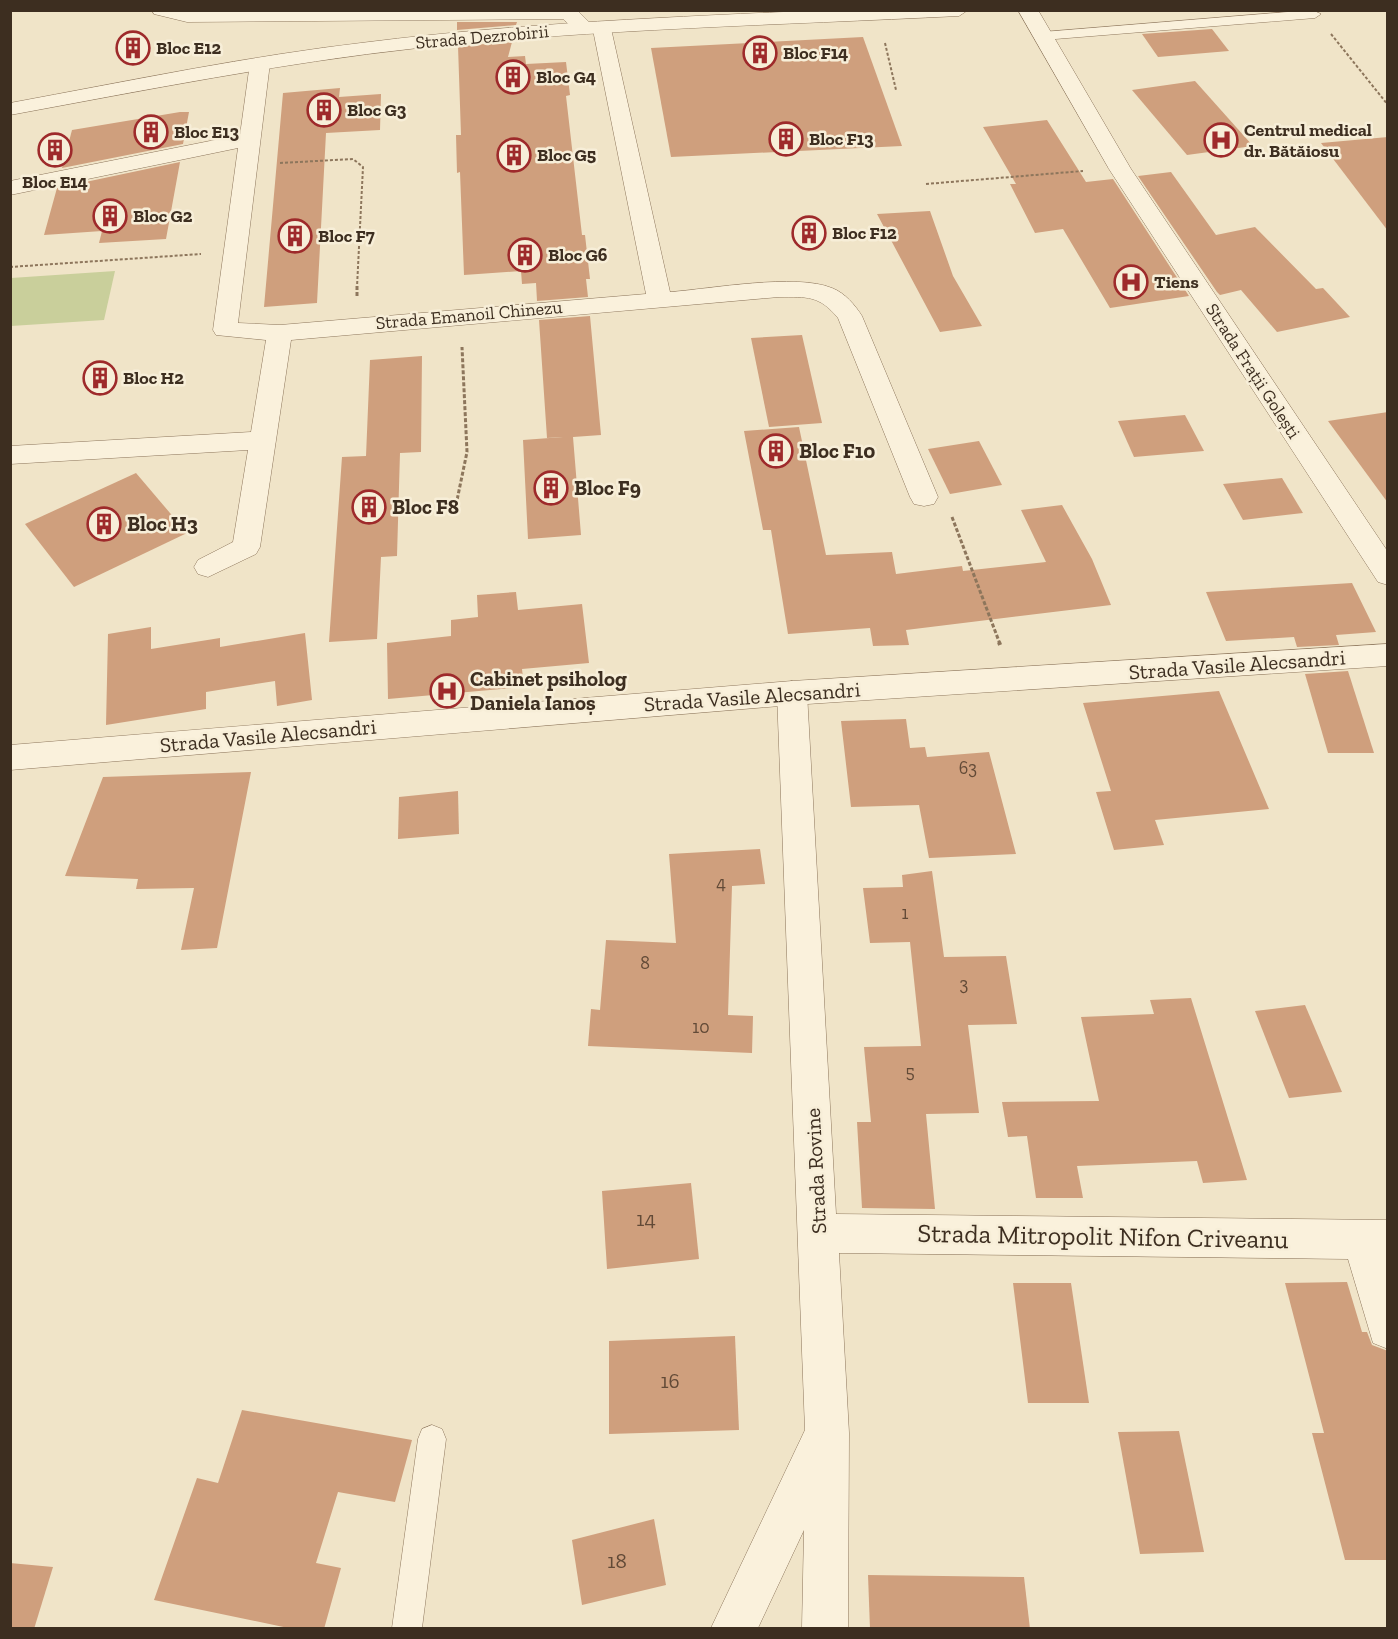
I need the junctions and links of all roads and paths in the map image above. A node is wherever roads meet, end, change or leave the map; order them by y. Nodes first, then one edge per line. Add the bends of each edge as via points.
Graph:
1 (161, 10) edge
2 (959, 10) edge
3 (1028, 10) edge
4 (947, 11) edge
5 (1315, 14) joint
6 (878, 16) junction
7 (594, 28) junction
8 (1043, 36) junction
9 (260, 63) junction
10 (896, 90) dead end
11 (1388, 105) edge
12 (10, 109) edge
13 (250, 139) junction
14 (246, 165) junction
15 (1120, 169) junction
16 (926, 183) dead end
17 (10, 188) edge
18 (235, 251) junction
19 (10, 267) edge
20 (659, 299) junction
21 (460, 317) junction
22 (356, 325) junction
23 (280, 333) junction
24 (262, 441) junction
25 (10, 455) edge
26 (924, 497) joint
27 (456, 505) dead end
28 (208, 567) dead end
29 (1388, 575) edge
30 (1388, 655) edge
31 (1012, 679) junction
32 (792, 693) junction
33 (10, 758) edge
34 (819, 1233) junction
35 (1375, 1240) edge
36 (1388, 1328) edge
37 (826, 1433) junction
38 (432, 1439) dead end
39 (407, 1629) edge
40 (734, 1629) edge
41 (825, 1629) edge

1 - 7 street via 187,16 568,13
2 - 4 street, Strada Dezrobirii
3 - 8 street, Strada Frații Golești
4 - 6 street, Strada Dezrobirii
5 - 8 lane
5 - 11 path
6 - 7 street, Strada Dezrobirii
6 - 10 path
7 - 9 street, Strada Dezrobirii via 417,42
7 - 20 street
8 - 15 street, Strada Frații Golești
9 - 12 street, Strada Dezrobirii
9 - 13 street, Strada Emanoil Chinezu
13 - 14 street, Strada Emanoil Chinezu
13 - 17 street
14 - 18 street, Strada Emanoil Chinezu
14 - 22 path via 353,159 363,167
15 - 16 path
15 - 29 street, Strada Frații Golești
18 - 19 path
18 - 23 street, Strada Emanoil Chinezu via 225,330
20 - 21 street, Strada Emanoil Chinezu
20 - 26 street, Strada Emanoil Chinezu via 779,290 817,290 834,296 850,316
21 - 22 street, Strada Emanoil Chinezu
21 - 27 path via 467,452
22 - 23 street, Strada Emanoil Chinezu
23 - 24 street
24 - 25 street
24 - 28 street via 246,547
26 - 31 path via 950,510
30 - 31 street, Strada Vasile Alecsandri
31 - 32 street, Strada Vasile Alecsandri
32 - 33 street, Strada Vasile Alecsandri
32 - 34 street, Strada Rovine
34 - 35 street, Strada Mitropolit Nifon Criveanu
34 - 37 street, Strada Rovine
35 - 36 street
37 - 40 street, Strada Rovine
37 - 41 street
38 - 39 lane

